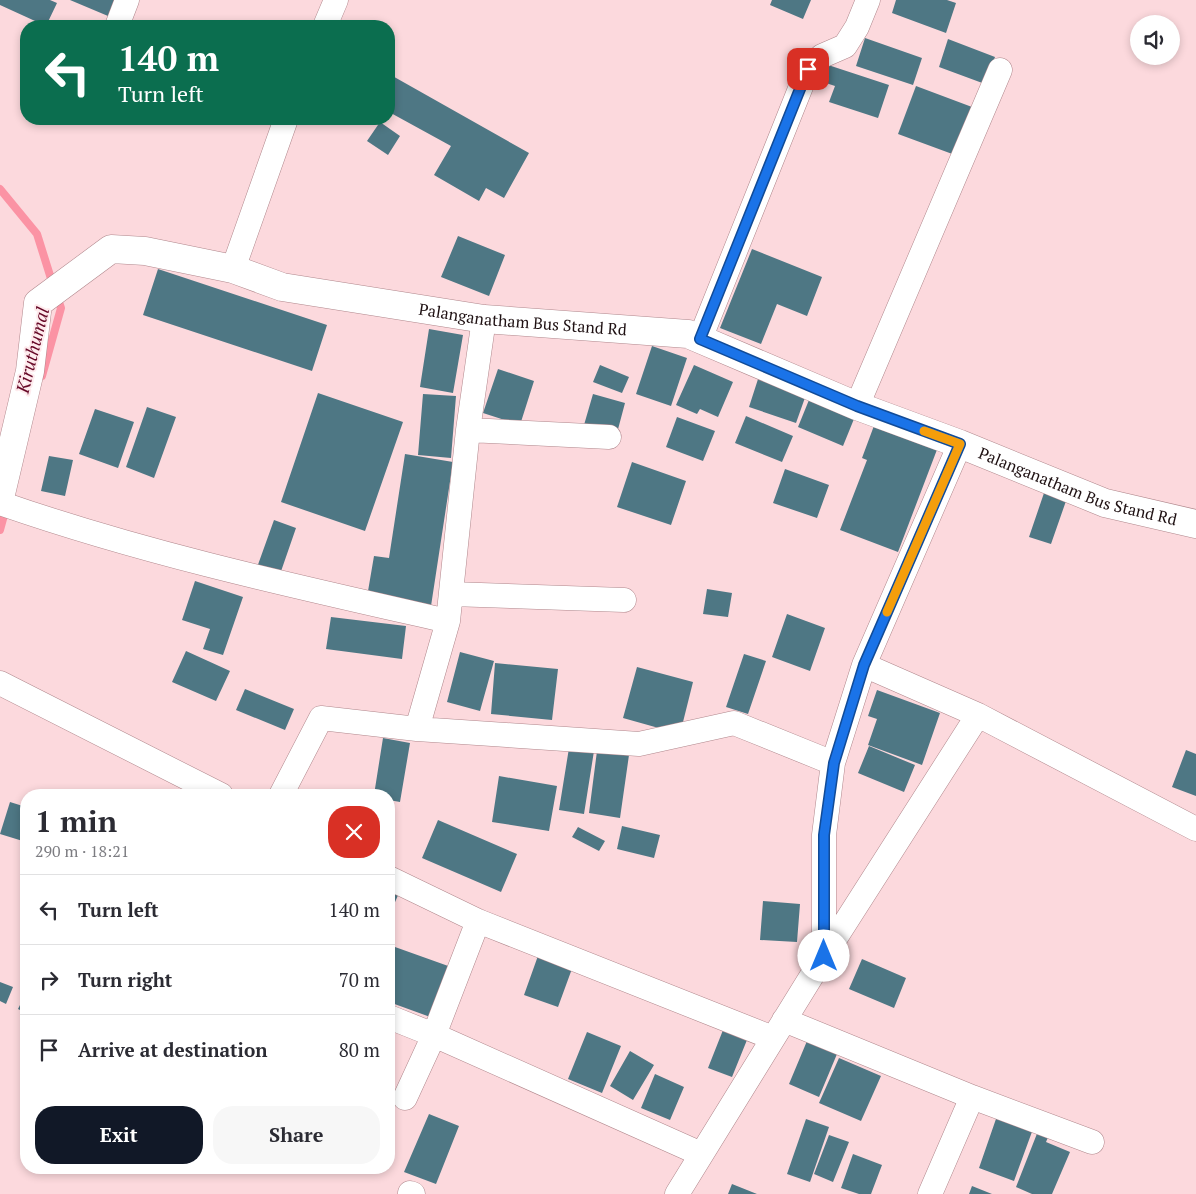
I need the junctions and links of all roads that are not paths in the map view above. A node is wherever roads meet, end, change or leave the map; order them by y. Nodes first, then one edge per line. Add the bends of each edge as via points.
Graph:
1 (126, 0) edge
2 (336, 0) edge
3 (868, 0) edge
4 (119, 20) edge
5 (328, 20) edge
6 (1000, 70) dead end
7 (284, 125) edge
8 (234, 269) junction
9 (484, 319) junction
10 (700, 339) junction
11 (857, 406) junction
12 (468, 430) junction
13 (609, 437) dead end
14 (960, 444) junction
15 (0, 498) edge
16 (0, 503) edge
17 (1196, 524) edge
18 (451, 594) junction
19 (624, 600) dead end
20 (448, 621) junction
21 (864, 665) junction
22 (0, 683) edge
23 (978, 715) junction
24 (417, 729) junction
25 (834, 763) junction
26 (209, 789) edge
27 (284, 789) edge
28 (1196, 829) edge
29 (395, 881) edge
30 (478, 921) junction
31 (824, 956) junction
32 (395, 1019) edge
33 (779, 1029) junction
34 (434, 1035) junction
35 (972, 1097) junction
36 (405, 1098) dead end
37 (1092, 1142) dead end
38 (701, 1154) junction
39 (677, 1194) edge
40 (930, 1194) edge

1 - 4 street
2 - 5 street
3 - 10 street via 845,46 822,56 808,69
6 - 11 street
7 - 8 street
8 - 9 street, Palanganatham Bus Stand Rd via 282,288
8 - 15 street, Palanganatham Bus Stand Rd via 145,251 110,249 38,302 30,371
9 - 10 street, Palanganatham Bus Stand Rd via 688,334
9 - 12 street
10 - 11 street, Palanganatham Bus Stand Rd
11 - 14 street, Palanganatham Bus Stand Rd
12 - 13 street
12 - 18 street
14 - 17 street, Palanganatham Bus Stand Rd via 1105,503
14 - 21 street
16 - 20 street via 63,525 273,581
18 - 19 street
18 - 20 street
20 - 24 street
21 - 23 street
21 - 25 street
22 - 26 street
23 - 28 street
23 - 31 street
24 - 25 street via 640,744 734,723
24 - 27 street via 321,718
25 - 31 street via 824,835
29 - 30 street
30 - 33 street
30 - 34 street
31 - 33 street
32 - 34 street
33 - 35 street
33 - 38 street
34 - 36 street
34 - 38 street
35 - 37 street
35 - 40 street
38 - 39 street

